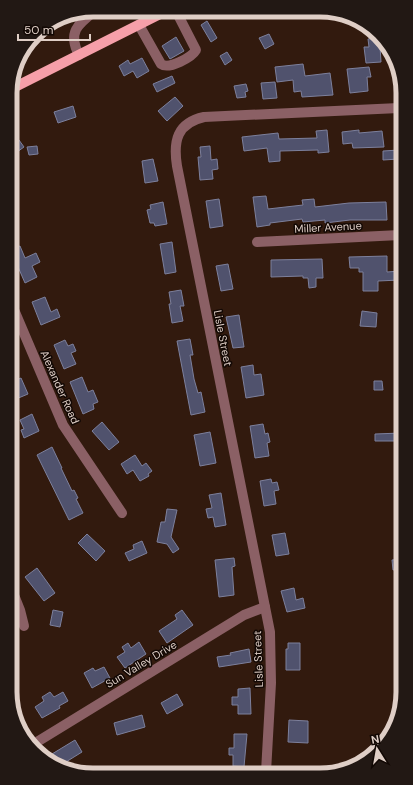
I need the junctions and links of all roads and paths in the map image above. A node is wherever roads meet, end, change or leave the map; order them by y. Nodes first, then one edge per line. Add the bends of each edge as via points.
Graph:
1 (86, 17) edge
2 (154, 17) edge
3 (180, 17) edge
4 (139, 25) junction
5 (79, 55) junction
6 (18, 86) edge
7 (396, 108) edge
8 (396, 235) edge
9 (257, 242) dead end
10 (17, 317) edge
11 (122, 513) dead end
12 (17, 602) edge
13 (265, 607) junction
14 (24, 626) dead end
15 (36, 742) edge
16 (266, 768) edge

1 - 5 street via 74,34 73,42
2 - 4 main road
3 - 4 street via 196,50 193,54 165,67
4 - 5 main road
5 - 6 main road
7 - 13 street, Lisle Street via 204,118 192,120 185,126 176,142 177,166
8 - 9 street, Miller Avenue
10 - 11 street, Alexander Road via 63,425
12 - 14 street
13 - 15 street, Sun Valley Drive via 244,615
13 - 16 street, Lisle Street via 270,640 271,683

